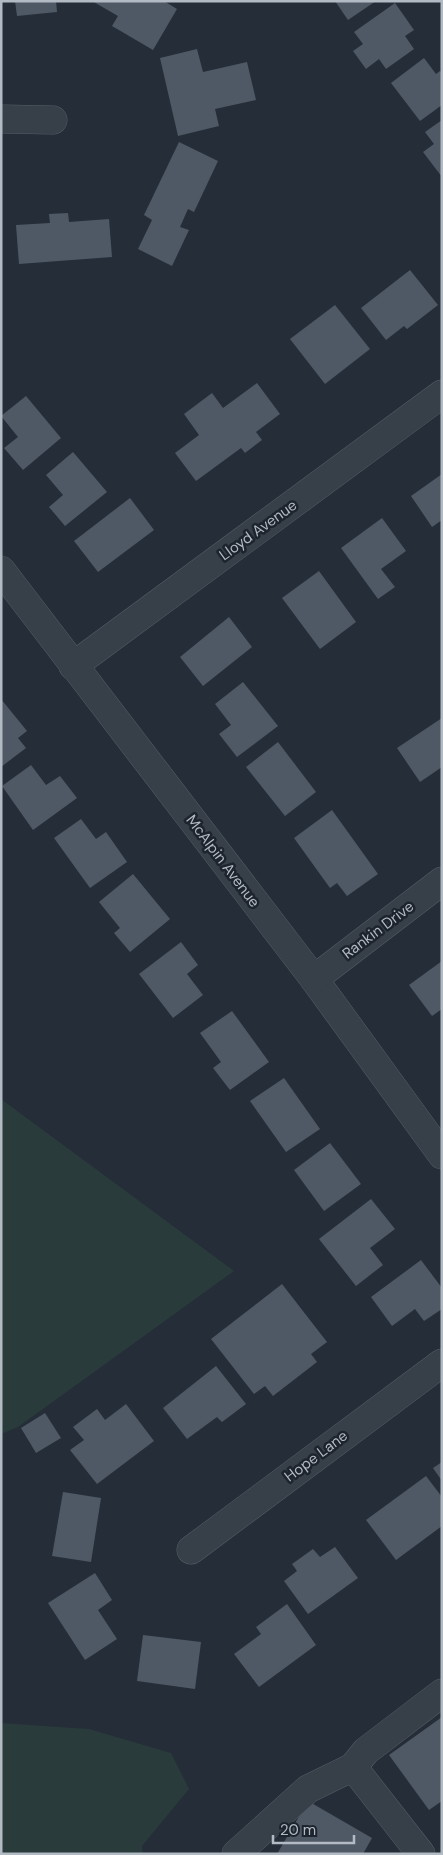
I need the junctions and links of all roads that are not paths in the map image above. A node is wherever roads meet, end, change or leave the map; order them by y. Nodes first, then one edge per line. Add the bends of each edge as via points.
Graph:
1 (1, 119) edge
2 (53, 120) dead end
3 (442, 394) edge
4 (1, 570) edge
5 (74, 666) junction
6 (442, 882) edge
7 (314, 979) junction
8 (442, 1155) edge
9 (442, 1363) edge
10 (191, 1550) dead end
11 (442, 1693) edge
12 (353, 1767) junction
13 (236, 1854) edge
14 (420, 1854) edge

1 - 2 street
3 - 5 street, Lloyd Avenue
4 - 5 street, McAlpin Avenue
5 - 7 street, McAlpin Avenue
6 - 7 street, Rankin Drive
7 - 8 street, McAlpin Avenue
9 - 10 street, Hope Lane
11 - 12 street via 366,1751
12 - 13 street via 308,1789
12 - 14 street

